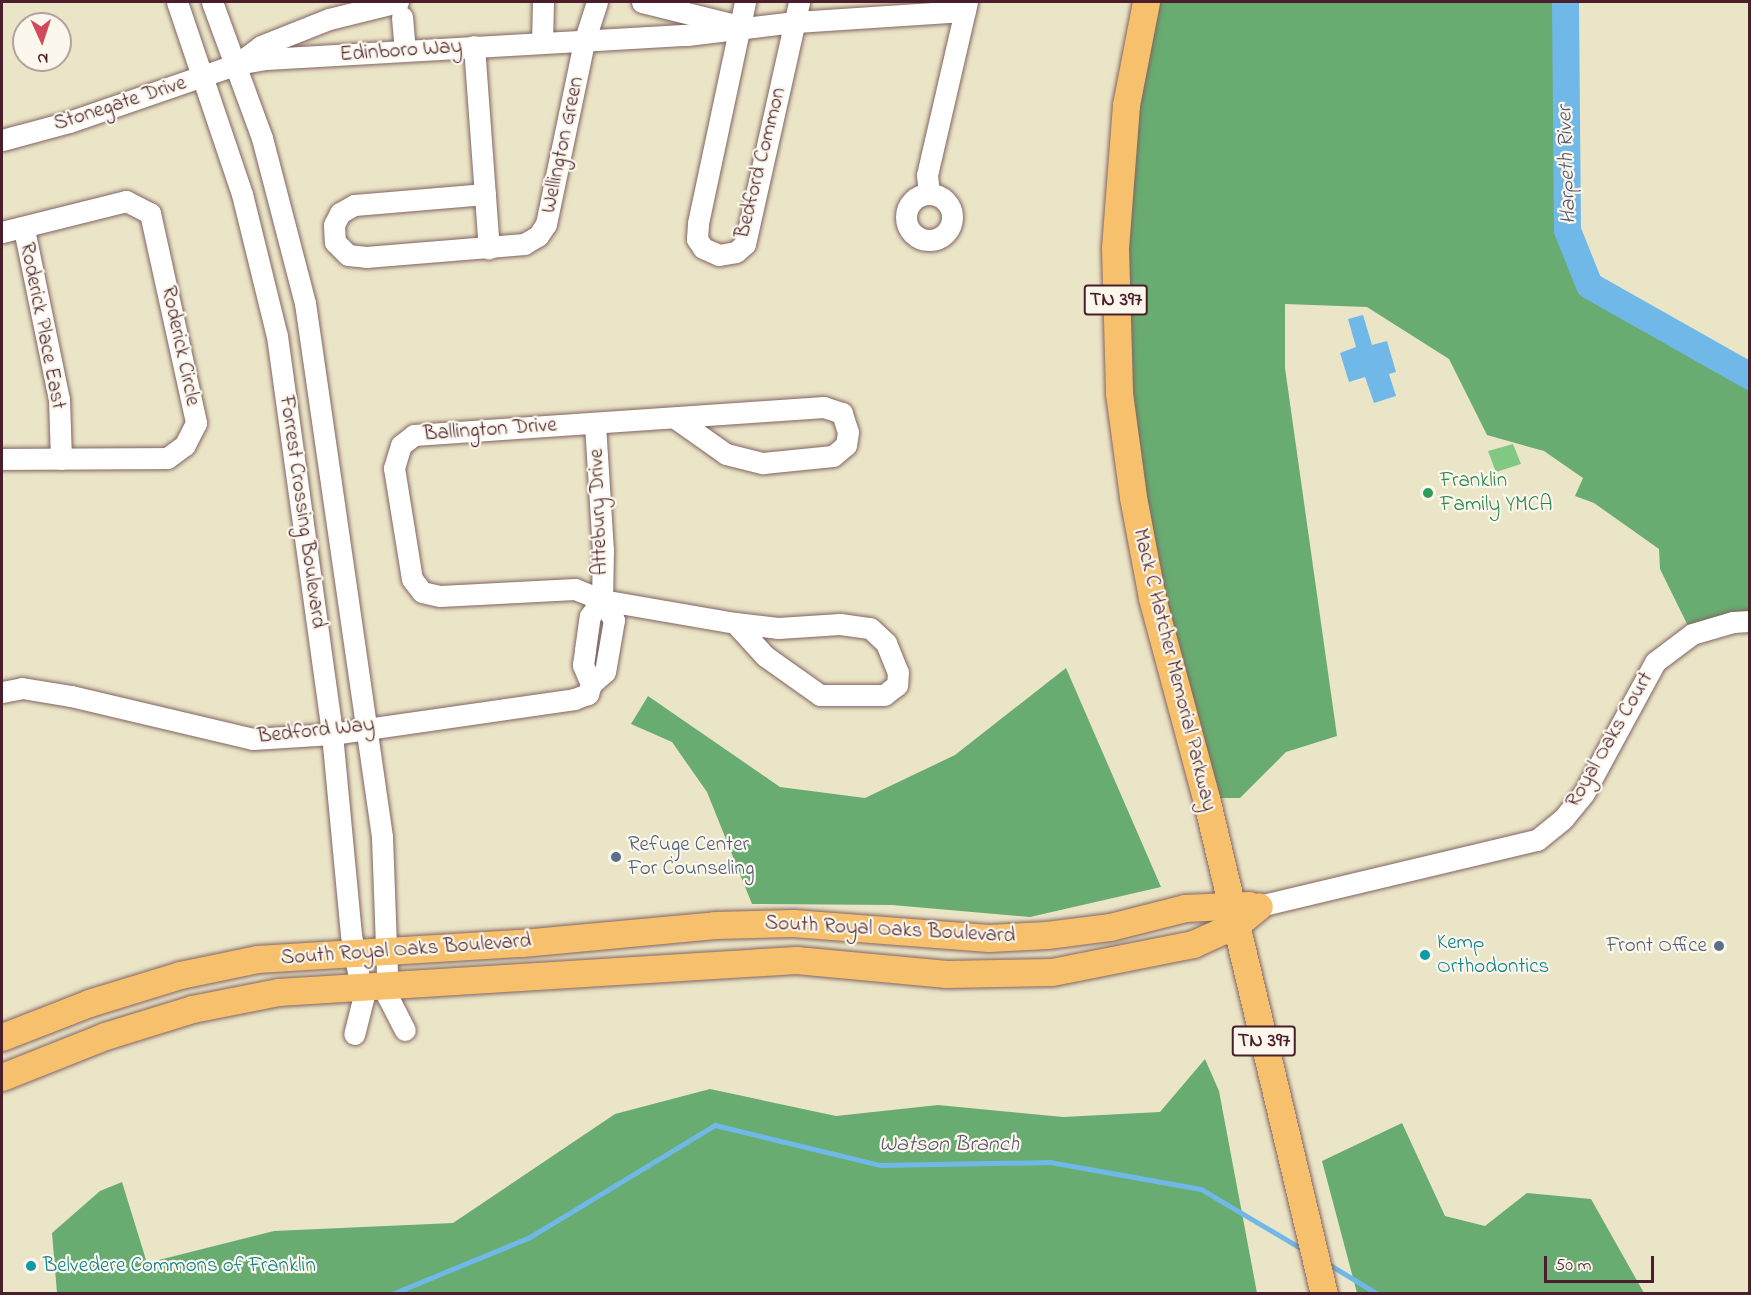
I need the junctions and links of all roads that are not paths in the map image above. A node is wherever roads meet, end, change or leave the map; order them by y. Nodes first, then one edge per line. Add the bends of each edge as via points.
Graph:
1 (177, 2) edge
2 (212, 2) edge
3 (543, 2) edge
4 (597, 2) edge
5 (642, 2) edge
6 (745, 2) edge
7 (1146, 2) edge
8 (398, 5) edge
9 (966, 6) edge
10 (797, 11) edge
11 (739, 26) junction
12 (584, 42) junction
13 (542, 43) junction
14 (474, 46) junction
15 (405, 50) junction
16 (237, 64) junction
17 (205, 76) junction
18 (2, 140) edge
19 (485, 194) junction
20 (929, 194) dead end
21 (24, 229) junction
22 (2, 232) edge
23 (489, 248) junction
24 (675, 418) junction
25 (595, 424) junction
26 (2, 459) edge
27 (61, 459) junction
28 (602, 600) junction
29 (1749, 621) edge
30 (735, 623) junction
31 (2, 692) edge
32 (365, 727) junction
33 (332, 734) junction
34 (1259, 906) joint
35 (1234, 914) junction
36 (388, 951) junction
37 (354, 952) junction
38 (387, 984) junction
39 (361, 986) junction
40 (405, 1030) dead end
41 (354, 1034) dead end
42 (2, 1037) edge
43 (2, 1077) edge
44 (1324, 1293) edge

1 - 17 street, Forrest Crossing Boulevard
2 - 16 street, Forrest Crossing Boulevard
3 - 13 street
4 - 12 street, Wellington Green
5 - 11 street, Edinboro Way
6 - 11 street, Bedford Common
7 - 35 main road, Mack C Hatcher Memorial Parkway / TN 397 via 1126,105 1120,176 1116,248 1119,393 1152,598
8 - 15 street
8 - 16 street, Edinboro Way via 329,19 261,46
9 - 10 street, Edinboro Way
9 - 20 street via 927,175
10 - 11 street, Edinboro Way
10 - 11 street, Bedford Common via 745,244 736,252 719,255 703,248 697,239 698,224
11 - 12 street, Edinboro Way via 687,35
12 - 13 street, Edinboro Way
12 - 23 street, Wellington Green via 546,224 538,236 524,244
13 - 14 street, Edinboro Way
14 - 15 street, Edinboro Way
14 - 19 street
15 - 16 street, Edinboro Way
16 - 17 street, Stonegate Drive
16 - 32 street, Forrest Crossing Boulevard via 282,206 305,303
17 - 18 street, Stonegate Drive
17 - 33 street, Forrest Crossing Boulevard via 242,194 277,336
19 - 23 street
19 - 23 street, Wellington Green via 354,205 340,213 334,225 335,242 348,255
21 - 22 street, Roderick Circle
21 - 27 street, Roderick Place East via 59,399
21 - 27 street, Roderick Circle via 126,201 150,213 196,423 185,446 167,458
24 - 24 street, Ballington Drive via 726,454 763,463 833,456 846,444 848,432 843,413 824,407
24 - 25 street, Ballington Drive
25 - 28 street, Attebury Drive
25 - 28 street, Ballington Drive via 414,435 401,445 394,468 412,579 422,591 440,596 575,589
26 - 27 street, Roderick Circle
28 - 30 street, Ballington Drive
28 - 32 street, Bedford Way via 614,620 605,672 591,684 588,694
29 - 34 street, Royal Oaks Court via 1692,634 1655,662 1584,793 1563,819 1537,840
30 - 30 street, Ballington Drive via 765,656 820,694 884,695 897,685 890,652 881,634 870,628 840,624 778,628
31 - 33 street, Bedford Way via 22,688 71,696 253,739
32 - 33 street, Bedford Way
32 - 36 street, Forrest Crossing Boulevard via 381,837
33 - 37 street, Forrest Crossing Boulevard
34 - 35 main road, South Royal Oaks Boulevard
35 - 36 main road, South Royal Oaks Boulevard via 1185,908 1110,927 988,938 793,923 726,924
35 - 38 main road, South Royal Oaks Boulevard via 1193,944 1052,972 946,974 796,960
35 - 44 main road, Mack C Hatcher Memorial Parkway / TN 397
36 - 37 main road, South Royal Oaks Boulevard
36 - 38 street, Forrest Crossing Boulevard
37 - 39 street, Forrest Crossing Boulevard
37 - 42 main road, South Royal Oaks Boulevard via 257,959 180,975 89,1003
38 - 39 main road, South Royal Oaks Boulevard
38 - 40 street, Forrest Crossing Boulevard via 387,997
39 - 41 street, Forrest Crossing Boulevard via 363,999
39 - 43 main road, South Royal Oaks Boulevard via 278,992 192,1009 105,1036

